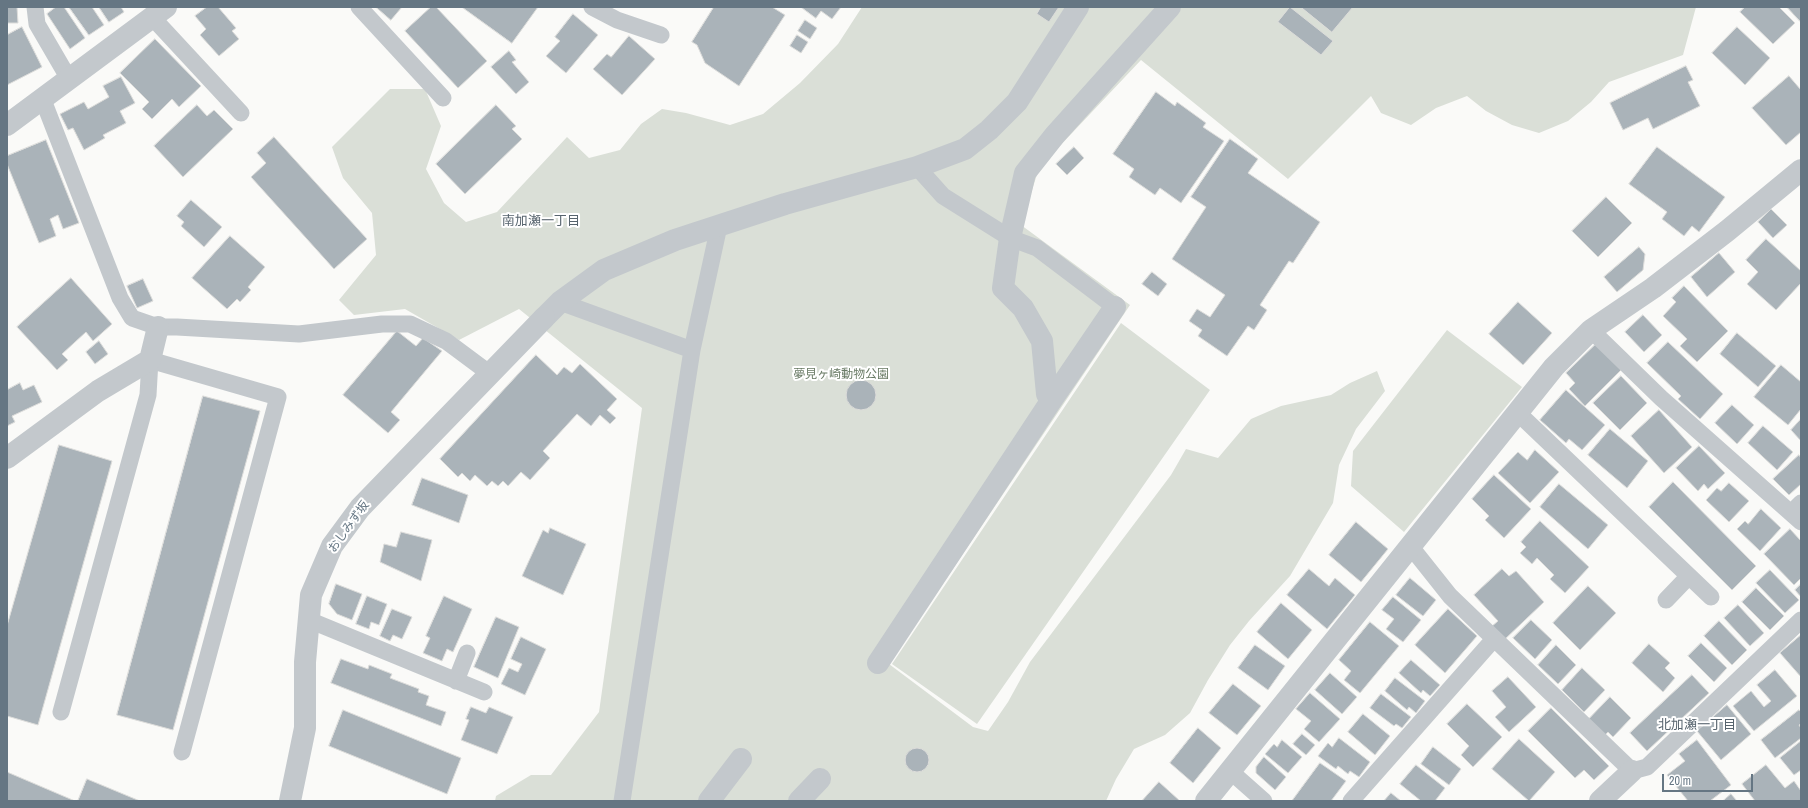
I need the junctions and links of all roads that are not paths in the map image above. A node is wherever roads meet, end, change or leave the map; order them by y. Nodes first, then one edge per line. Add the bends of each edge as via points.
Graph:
1 (35, 7) edge
2 (359, 7) edge
3 (592, 7) edge
4 (1078, 7) edge
5 (1170, 7) edge
6 (159, 12) edge
7 (661, 35) dead end
8 (69, 79) junction
9 (443, 98) dead end
10 (42, 100) junction
11 (241, 113) dead end
12 (7, 125) edge
13 (917, 167) junction
14 (1801, 170) edge
15 (719, 226) junction
16 (1010, 238) junction
17 (560, 302) junction
18 (1115, 307) joint
19 (158, 328) junction
20 (1591, 330) junction
21 (692, 350) junction
22 (150, 360) junction
23 (489, 374) junction
24 (1051, 401) junction
25 (1518, 413) junction
26 (7, 458) edge
27 (1798, 513) edge
28 (1411, 547) junction
29 (1689, 576) junction
30 (1711, 597) dead end
31 (1666, 600) dead end
32 (310, 620) junction
33 (1801, 620) edge
34 (1493, 640) junction
35 (467, 653) dead end
36 (878, 663) dead end
37 (456, 681) junction
38 (484, 692) dead end
39 (61, 712) dead end
40 (182, 752) dead end
41 (741, 759) dead end
42 (1230, 770) junction
43 (1632, 771) junction
44 (820, 779) dead end
45 (290, 801) edge
46 (622, 801) edge
47 (709, 801) edge
48 (799, 801) edge
49 (1206, 801) edge
50 (1264, 801) edge
51 (1351, 801) edge
52 (1600, 801) edge

1 - 8 lane via 37,24
2 - 9 lane
3 - 7 lane via 617,20
4 - 13 street, おしみず坂 via 1017,102 989,130 965,149
5 - 16 street via 1054,135 1025,173
6 - 8 street
6 - 11 lane
8 - 10 street
10 - 12 street
10 - 19 lane via 120,298 132,318
13 - 15 street, おしみず坂 via 785,204
13 - 16 lane via 943,196
14 - 20 street via 1671,274
15 - 17 street, おしみず坂 via 675,240 604,270
15 - 21 lane
16 - 18 lane via 1037,248
16 - 24 street via 1003,288 1023,308 1042,341 1047,394
17 - 21 lane
17 - 23 street, おしみず坂
18 - 24 street
19 - 22 street
19 - 23 lane via 299,334 382,324 410,324 446,342
20 - 25 street via 1554,367
20 - 27 lane via 1661,398
21 - 46 lane
22 - 26 street via 98,391
22 - 39 lane via 148,395
22 - 40 lane via 278,396
23 - 32 street, おしみず坂 via 360,508 332,546 312,595
24 - 36 street
25 - 28 street
25 - 29 lane
28 - 34 lane via 1450,596
28 - 42 street
29 - 30 lane
29 - 31 lane
32 - 37 lane
32 - 45 street, おしみず坂 via 305,662 306,728
33 - 43 lane via 1647,767
34 - 43 lane
34 - 51 lane
35 - 37 lane
37 - 38 lane
41 - 47 street
42 - 49 street
42 - 50 lane
43 - 52 street
44 - 48 street

